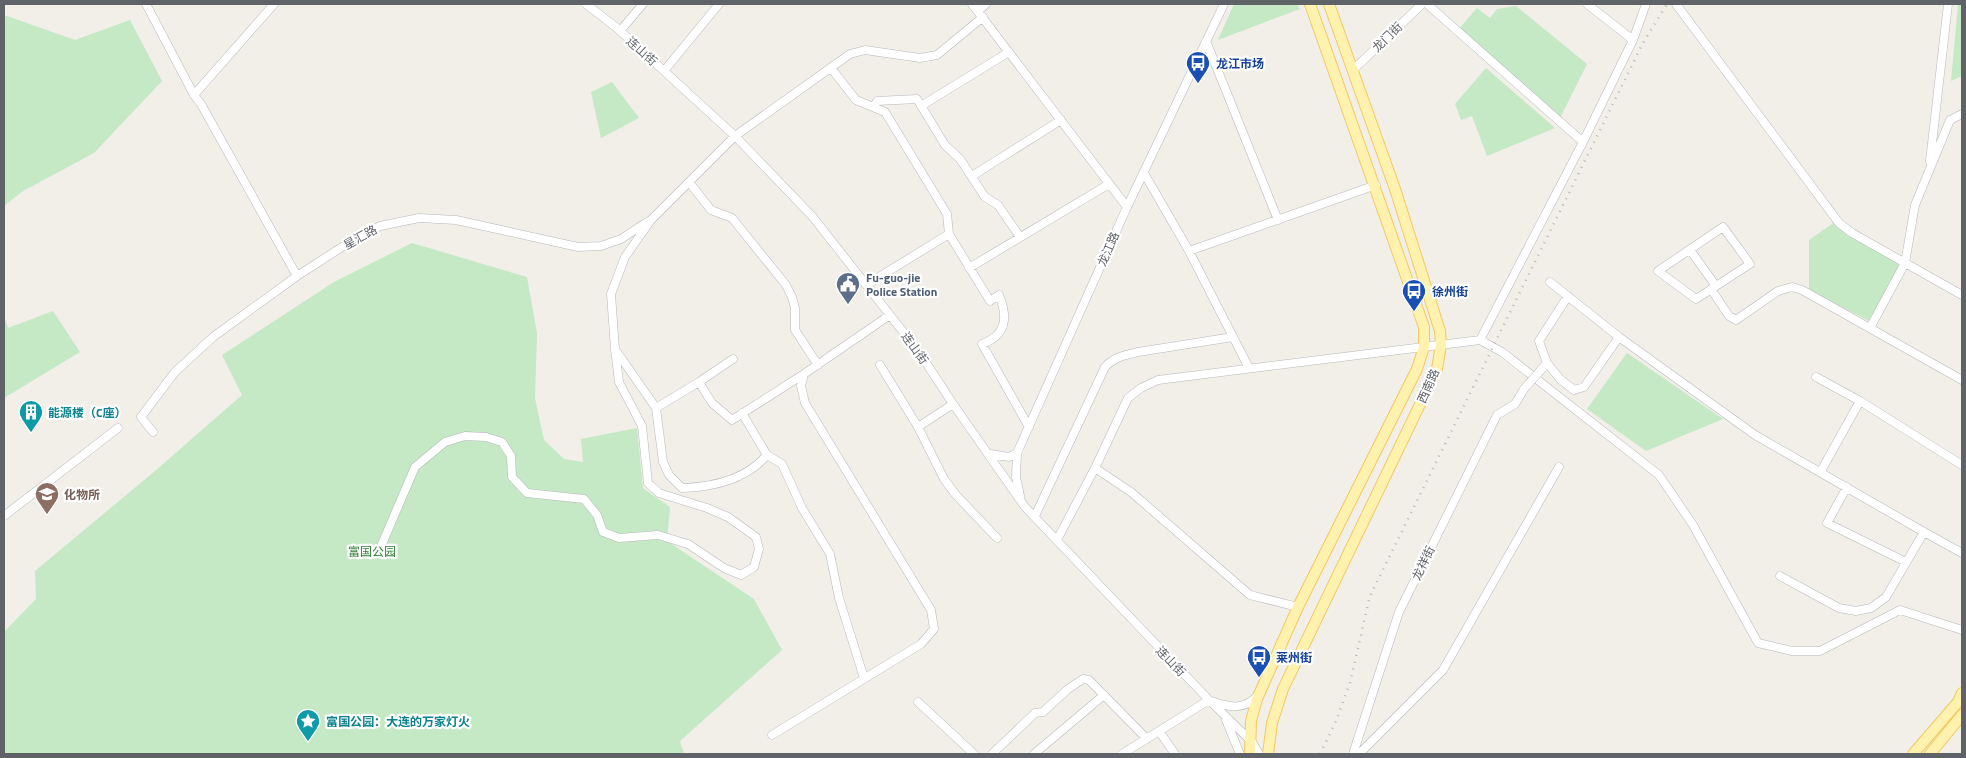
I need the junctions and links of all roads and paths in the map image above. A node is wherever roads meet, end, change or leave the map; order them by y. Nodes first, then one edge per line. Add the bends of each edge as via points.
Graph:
1 (146, 4) edge
2 (274, 4) edge
3 (586, 4) edge
4 (643, 4) edge
5 (718, 4) edge
6 (972, 4) edge
7 (986, 4) edge
8 (1224, 4) edge
9 (1310, 4) edge
10 (1329, 4) edge
11 (1422, 4) edge
12 (1427, 4) edge
13 (1587, 4) edge
14 (1646, 4) edge
15 (1676, 4) edge
16 (1948, 4) edge
17 (980, 14) junction
18 (620, 31) junction
19 (1633, 40) junction
20 (1206, 41) junction
21 (1009, 52) junction
22 (831, 68) junction
23 (664, 70) junction
24 (1354, 72) junction
25 (1338, 80) junction
26 (194, 95) junction
27 (921, 106) junction
28 (874, 107) junction
29 (1962, 114) edge
30 (1061, 120) junction
31 (735, 136) junction
32 (1583, 142) junction
33 (1929, 170) junction
34 (1144, 172) junction
35 (972, 176) junction
36 (1392, 179) junction
37 (689, 182) junction
38 (1109, 184) junction
39 (1376, 185) junction
40 (1127, 208) junction
41 (651, 220) junction
42 (1278, 220) junction
43 (949, 234) junction
44 (1020, 237) junction
45 (1690, 250) junction
46 (1189, 252) junction
47 (1905, 263) junction
48 (969, 268) junction
49 (297, 276) junction
50 (1550, 282) dead end
51 (866, 285) junction
52 (1714, 288) junction
53 (1962, 295) edge
54 (1568, 296) junction
55 (890, 315) junction
56 (1870, 328) junction
57 (1233, 337) junction
58 (1620, 337) junction
59 (1480, 340) junction
60 (1441, 345) junction
61 (1424, 346) junction
62 (615, 349) junction
63 (733, 359) dead end
64 (1547, 363) junction
65 (818, 365) junction
66 (880, 365) dead end
67 (1249, 368) junction
68 (804, 374) junction
69 (1816, 377) dead end
70 (1962, 380) edge
71 (699, 382) junction
72 (1860, 401) junction
73 (953, 404) junction
74 (656, 408) junction
75 (742, 414) junction
76 (918, 427) junction
77 (1029, 427) junction
78 (118, 428) dead end
79 (153, 432) dead end
80 (1017, 453) junction
81 (990, 454) junction
82 (767, 455) junction
83 (1962, 465) edge
84 (1559, 467) dead end
85 (1095, 468) junction
86 (1820, 471) junction
87 (1846, 487) junction
88 (1021, 500) junction
89 (4, 516) edge
90 (1035, 516) junction
91 (1924, 532) junction
92 (997, 538) dead end
93 (1057, 540) junction
94 (382, 544) dead end
95 (1962, 553) edge
96 (1906, 562) junction
97 (1780, 576) dead end
98 (1298, 607) junction
99 (1962, 630) edge
100 (864, 678) junction
101 (1962, 693) edge
102 (1104, 695) junction
103 (1259, 695) junction
104 (1209, 700) junction
105 (918, 702) dead end
106 (1223, 714) junction
107 (1962, 715) edge
108 (1160, 731) junction
109 (772, 735) dead end
110 (1147, 739) junction
111 (1250, 740) junction
112 (974, 754) edge
113 (992, 754) edge
114 (1034, 754) edge
115 (1123, 754) edge
116 (1174, 754) edge
117 (1240, 754) edge
118 (1250, 754) edge
119 (1259, 754) edge
120 (1268, 754) edge
121 (1353, 754) edge
122 (1359, 754) edge
123 (1913, 754) edge
124 (1930, 754) edge

1 - 26 street
2 - 26 street
3 - 18 street, 连山街
4 - 18 street
5 - 23 street
6 - 17 street
7 - 17 street
8 - 20 street, 龙江路
9 - 25 main road
10 - 24 main road, 西南路
11 - 24 street, 龙门街
12 - 32 street
13 - 19 street
14 - 19 street
15 - 47 street via 1839,223
16 - 33 street
17 - 21 street
17 - 22 street via 937,54 920,58 865,50 850,54
18 - 23 street, 连山街
19 - 32 street
20 - 34 street, 龙江路
20 - 42 street
21 - 27 street
21 - 30 street
22 - 28 street via 856,100
22 - 31 street
23 - 31 street, 连山街
24 - 25 main road
24 - 36 main road, 西南路
25 - 39 main road
26 - 49 street via 202,104
27 - 28 street via 917,99 877,101
27 - 35 street via 945,145
28 - 43 street via 885,112 947,214
29 - 33 street via 1950,120
30 - 35 street
30 - 38 street
31 - 37 street
31 - 51 street, 连山街 via 812,216
32 - 59 street
33 - 47 street via 1915,205
34 - 40 street, 龙江路
34 - 46 street
35 - 44 street via 985,197 998,205
36 - 39 main road
36 - 60 main road, 西南路 via 1440,331
37 - 41 street
37 - 65 street via 711,210 732,218 786,285 794,308 795,330
38 - 40 street
38 - 44 street
39 - 42 street
39 - 61 main road via 1424,327
40 - 77 street, 龙江路
41 - 49 street, 星汇路 via 621,239 601,246 578,247 456,220 419,218 380,226
41 - 62 street via 624,257 611,294
42 - 46 street
43 - 48 street
43 - 51 street
44 - 48 street
45 - 52 street
45 - 52 street via 1658,271 1696,299
45 - 52 street via 1723,227 1750,264
46 - 57 street
47 - 53 street
47 - 56 street
48 - 77 street via 990,301 999,295 1004,307 998,335 982,344
49 - 79 street, 星汇路 via 213,337 176,372 141,417
50 - 54 street
51 - 55 street, 连山街
52 - 56 street via 1729,316 1736,320 1778,291 1792,287
54 - 58 street
54 - 64 street via 1539,341
55 - 65 street
55 - 73 street, 连山街
56 - 70 street
57 - 67 street
57 - 90 street via 1138,352 1110,361
58 - 64 street via 1584,387 1574,390
58 - 86 street via 1755,435
59 - 60 street
59 - 99 street via 1502,352 1660,475 1693,525 1758,643 1792,650 1820,651 1900,610
60 - 61 street
60 - 120 main road, 西南路 via 1437,369 1283,689 1272,723
61 - 67 street
61 - 98 main road via 1417,369
62 - 74 street
62 - 94 street via 619,382 642,426 648,483 659,493 728,517 756,537 759,549 754,567 741,575 724,568 688,544 658,535 619,538 603,532 597,515 584,499 527,493 512,477 511,456 502,442 486,437 464,436 445,442 415,467
63 - 71 street
64 - 121 street, 龙祥街, bridge via 1515,404 1497,415 1399,612
65 - 68 street
66 - 76 street
67 - 85 street via 1158,380 1141,388 1128,398
68 - 75 street
68 - 100 street via 801,386 805,403 932,610 934,629 921,644
69 - 72 street
71 - 74 street
71 - 75 street via 712,403 732,420
72 - 83 street
72 - 86 street
73 - 76 street
73 - 81 street, 连山街
74 - 82 street via 662,462 682,488 700,488 737,478
75 - 82 street
76 - 92 street via 944,479 961,502
77 - 80 street, 龙江路
78 - 89 street
80 - 81 street via 1009,457
80 - 88 street, 龙江路 via 1016,476
81 - 88 street, 连山街
82 - 100 street via 782,464 802,508 830,554 839,598
84 - 122 street via 1443,670
85 - 93 street
85 - 98 street via 1131,492 1250,595
86 - 87 street
87 - 91 street
87 - 96 street via 1827,523
88 - 90 street, 连山街
90 - 93 street, 连山街
91 - 95 street
91 - 96 street
93 - 104 street, 连山街
96 - 97 street via 1886,597 1871,608 1856,611 1840,608
98 - 103 main road
100 - 109 street
101 - 123 main road via 1958,702
102 - 110 street
102 - 113 street via 1089,680 1083,679 1043,712 1035,713
102 - 114 street
103 - 104 street via 1252,702 1238,707
103 - 111 main road via 1252,714
104 - 106 street, 连山街
104 - 108 street
105 - 112 street
106 - 111 street, 连山街
106 - 117 street
107 - 124 main road
108 - 110 street
108 - 116 street
110 - 115 street
111 - 118 main road
111 - 119 street, 连山街

